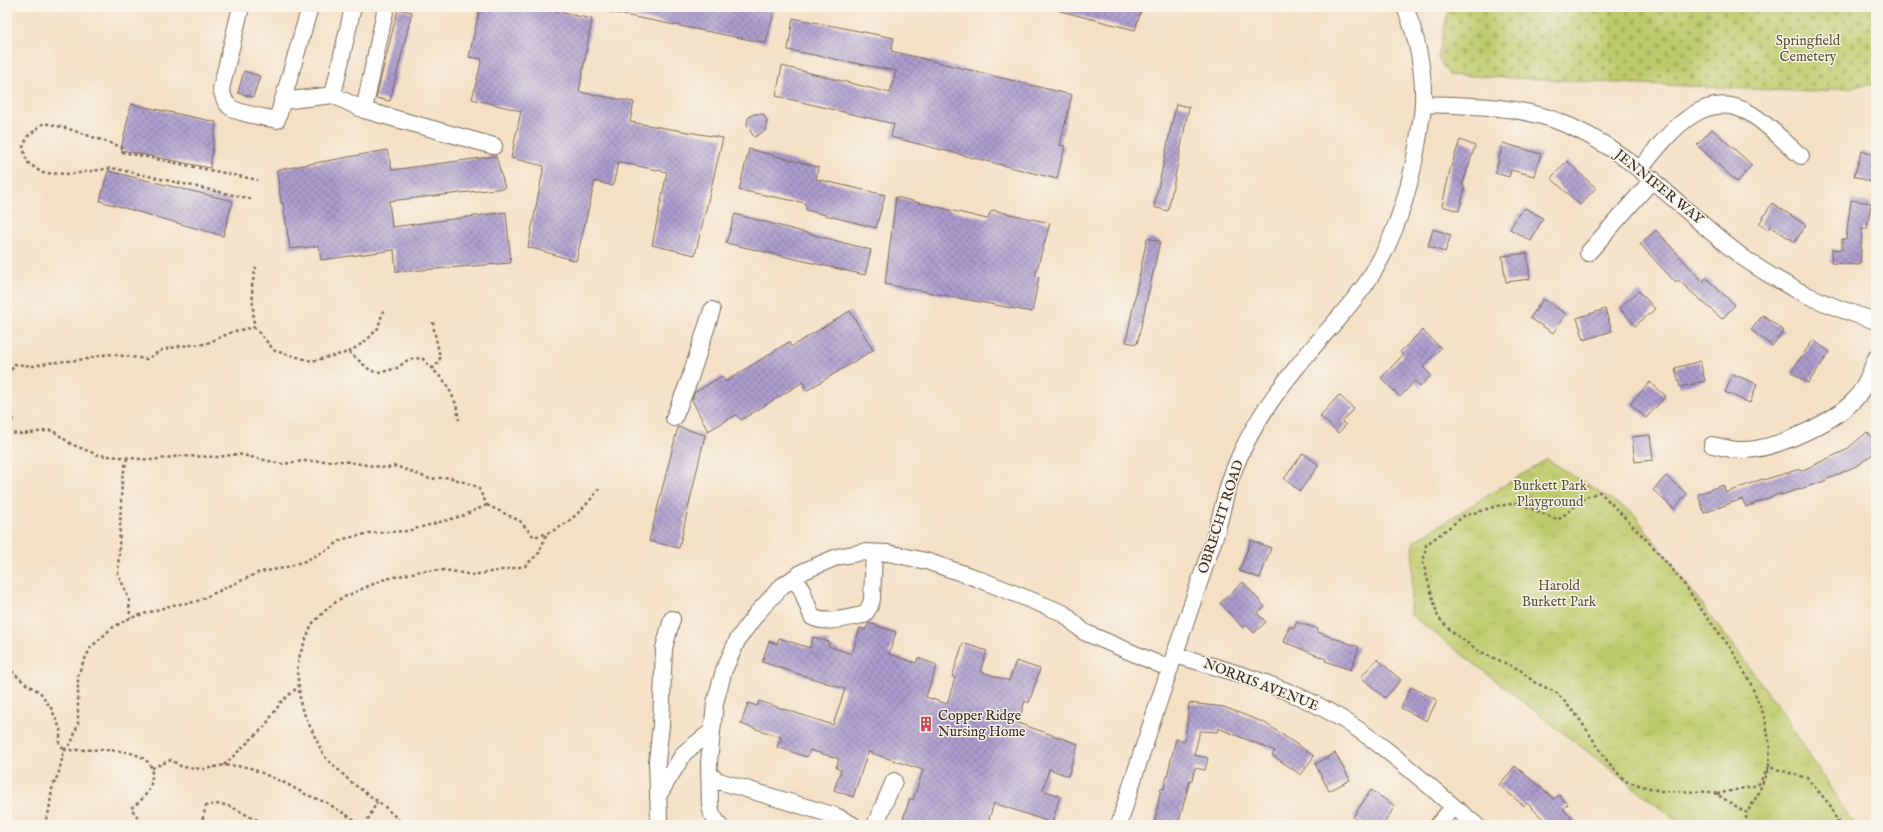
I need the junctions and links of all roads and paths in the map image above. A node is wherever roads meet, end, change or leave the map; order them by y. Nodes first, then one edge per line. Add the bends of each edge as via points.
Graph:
1 (241, 7) edge
2 (310, 7) edge
3 (353, 7) edge
4 (386, 7) edge
5 (1405, 7) edge
6 (333, 95) junction
7 (282, 101) junction
8 (1423, 104) junction
9 (364, 110) junction
10 (494, 146) dead end
11 (1801, 156) dead end
12 (1640, 169) junction
13 (1653, 179) junction
14 (258, 180) dead end
15 (251, 199) dead end
16 (1588, 253) dead end
17 (256, 267) dead end
18 (712, 310) dead end
19 (383, 311) dead end
20 (433, 321) dead end
21 (1876, 321) edge
22 (254, 327) junction
23 (349, 352) junction
24 (1876, 358) edge
25 (432, 369) junction
26 (7, 381) edge
27 (7, 395) edge
28 (674, 418) dead end
29 (459, 420) dead end
30 (7, 432) edge
31 (1712, 445) dead end
32 (127, 458) junction
33 (600, 488) dead end
34 (487, 505) junction
35 (547, 533) junction
36 (874, 552) junction
37 (793, 579) junction
38 (130, 618) junction
39 (672, 619) dead end
40 (1172, 662) junction
41 (7, 667) edge
42 (299, 686) junction
43 (712, 731) junction
44 (64, 750) junction
45 (224, 765) junction
46 (1769, 767) junction
47 (152, 768) junction
48 (709, 774) junction
49 (894, 781) dead end
50 (1716, 794) junction
51 (658, 796) junction
52 (377, 802) junction
53 (1453, 807) junction
54 (1747, 813) junction
55 (44, 825) edge
56 (143, 825) edge
57 (201, 825) edge
58 (282, 825) edge
59 (364, 825) edge
60 (404, 825) edge
61 (656, 825) edge
62 (719, 825) edge
63 (854, 825) edge
64 (875, 825) edge
65 (1119, 825) edge
66 (1438, 825) edge
67 (1476, 825) edge
68 (1745, 825) edge
69 (1839, 825) edge

1 - 7 street via 221,89 224,99 229,107 239,111 277,120
2 - 7 street
3 - 6 street
4 - 9 street
5 - 8 street, OBRECHT ROAD via 1418,50
6 - 7 street
6 - 9 street
8 - 12 street, JENNIFER WAY via 1485,106 1552,119 1616,151
8 - 40 street, OBRECHT ROAD via 1415,160 1407,194 1394,230 1380,261 1364,285 1278,390 1242,450
9 - 10 street
11 - 12 street via 1752,114 1735,106 1719,106 1703,109 1679,124
12 - 13 street, JENNIFER WAY
13 - 16 street
13 - 21 street, JENNIFER WAY via 1745,258 1776,279 1802,294
14 - 15 path via 122,152 122,147 44,123 28,136 23,147 27,162 42,173 72,174 112,168
17 - 22 path via 252,286
18 - 28 street
19 - 23 path via 378,328 367,340
20 - 25 path via 440,361
22 - 23 path via 275,351 292,356 312,360
22 - 26 path via 232,332 205,344 162,350 147,359 108,354 33,366 15,364
23 - 25 path via 371,371 382,372 397,368 409,359 422,358
24 - 31 street via 1857,397 1845,409 1822,423 1767,447 1744,450
25 - 29 path via 447,384 456,404
27 - 30 path via 13,416 12,425
30 - 32 path via 23,434 52,430 72,444 98,455
32 - 34 path via 152,460 180,456 218,457 238,454 282,464 303,461 342,462 386,468 396,466 430,479 449,477 478,487
32 - 38 path via 122,479 118,574 129,599
33 - 35 path via 570,519
34 - 35 path via 520,521 534,537
34 - 38 path via 462,516 407,531 370,533 343,539 305,561 260,572 195,602 173,605
35 - 42 path via 539,553 525,566 473,575 445,570 421,571 382,580 340,599 312,624 300,654 297,670
36 - 37 street, NORRIS AVENUE via 837,557 804,571
36 - 37 street via 872,599 864,615 828,621 817,620 812,617 801,588
36 - 40 street, NORRIS AVENUE via 926,561 992,584 1063,613 1084,632
37 - 43 street, NORRIS AVENUE via 782,586 757,613 738,639 724,670 715,703
38 - 44 path via 112,628 91,647 81,667 78,675 78,724 71,744
39 - 51 street via 664,648 657,762
40 - 53 street, NORRIS AVENUE via 1235,672 1330,712 1400,761
40 - 65 street, OBRECHT ROAD
41 - 44 path via 26,684 40,692 51,708 61,731 59,742
42 - 45 path via 281,702 265,726
42 - 52 path via 301,707 324,756 352,783
43 - 48 street, NORRIS AVENUE
43 - 51 street via 684,753
44 - 47 path via 126,752 144,758
44 - 55 path
45 - 47 path via 205,768 182,767 171,760
45 - 59 path via 248,766 327,802
46 - 50 path via 1758,785
46 - 50 path via 1770,748 1765,718 1750,682 1732,650 1682,581 1600,492 1586,496 1558,520 1518,503 1464,516 1426,545 1423,563 1438,617 1452,632 1477,650 1520,670 1534,682 1557,693 1625,781 1660,791 1698,791
46 - 54 path
46 - 69 path via 1807,778 1830,805
47 - 56 path via 152,784 131,808
48 - 62 street, NORRIS AVENUE via 710,806
48 - 63 street via 719,781 836,816
49 - 64 street
50 - 54 path
51 - 61 street via 659,818
52 - 59 path
52 - 60 path
53 - 66 street
53 - 67 street, NORRIS AVENUE
54 - 68 path
57 - 58 path via 206,806 217,803 230,806 260,821

